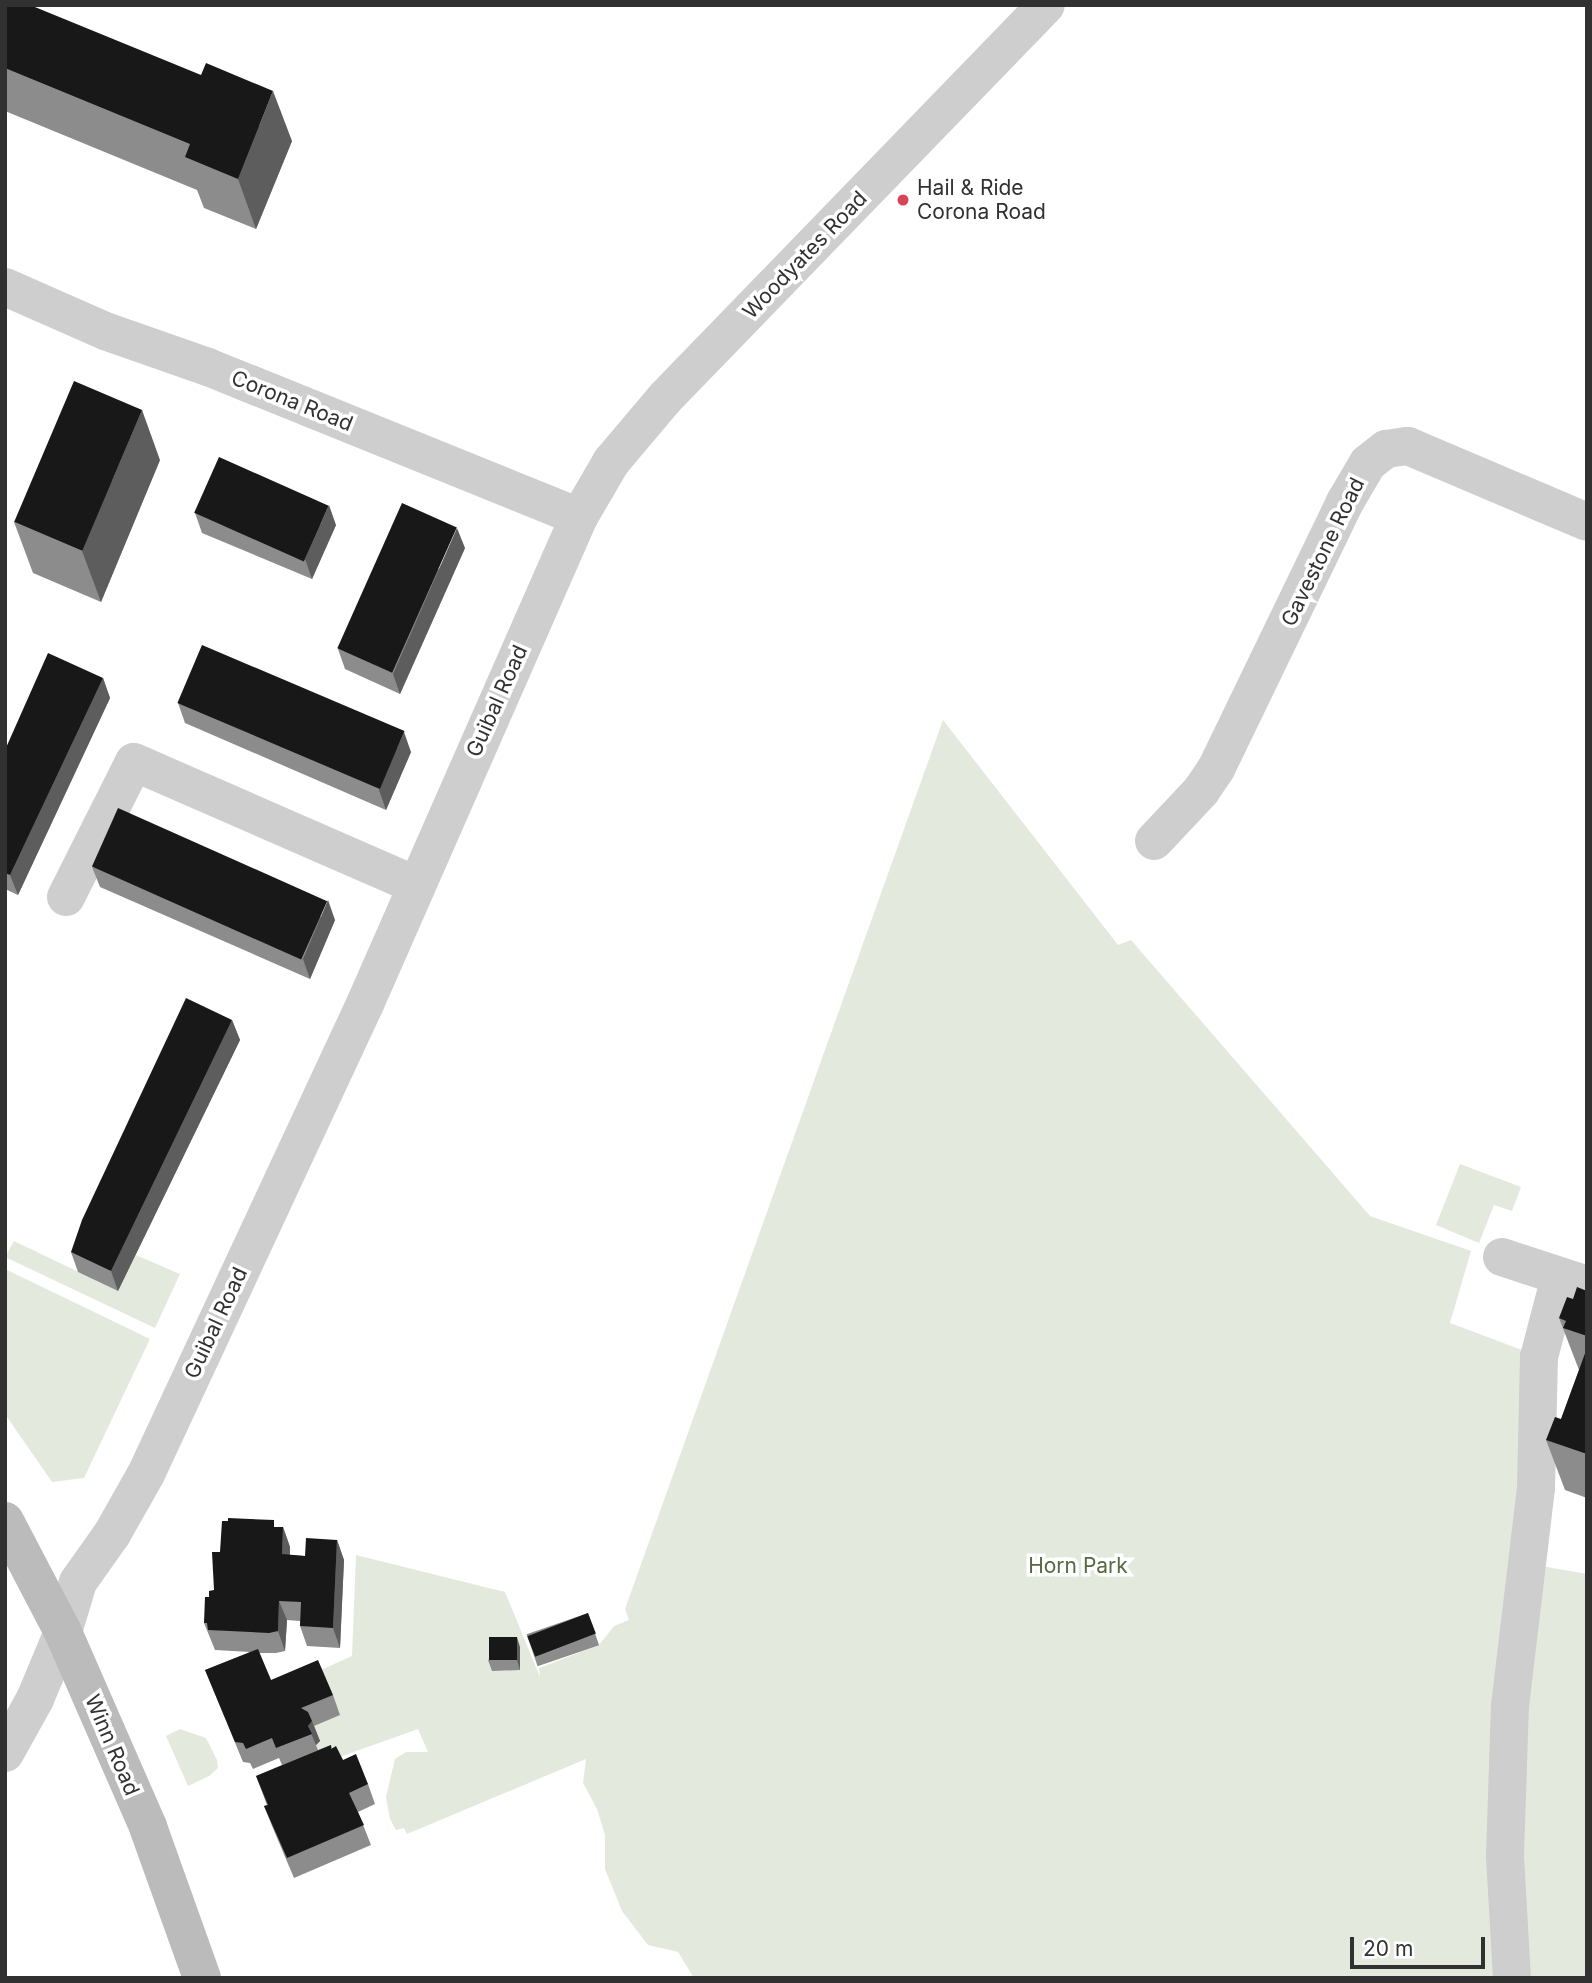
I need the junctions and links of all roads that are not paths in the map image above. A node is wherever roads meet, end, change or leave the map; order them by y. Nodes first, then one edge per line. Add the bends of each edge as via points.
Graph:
1 (1046, 5) edge
2 (5, 287) edge
3 (579, 517) junction
4 (1587, 522) edge
5 (1154, 841) dead end
6 (415, 885) junction
7 (66, 897) dead end
8 (1502, 1257) dead end
9 (1573, 1281) edge
10 (5, 1521) edge
11 (63, 1632) junction
12 (5, 1753) edge
13 (202, 1978) edge
14 (1512, 1978) edge

1 - 3 street, Woodyates Road via 665,398 611,462
2 - 3 street, Corona Road via 105,331 208,367
3 - 6 street, Guibal Road
4 - 5 street, Gavestone Road via 1408,446 1386,449 1368,463 1345,502 1216,769
6 - 7 street via 134,762
6 - 11 street, Guibal Road via 365,1004 146,1475 78,1581
8 - 9 street
9 - 14 street via 1539,1357 1536,1488 1510,1706 1506,1855
10 - 11 street, Winn Road
11 - 12 street, Guibal Road via 35,1699
11 - 13 street, Winn Road via 148,1827

